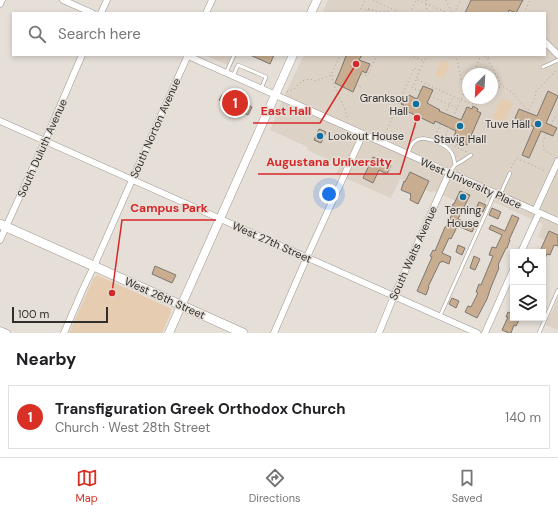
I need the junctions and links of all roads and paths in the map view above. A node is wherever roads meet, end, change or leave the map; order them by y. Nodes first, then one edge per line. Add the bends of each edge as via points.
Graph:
1 (2, 0) edge
2 (63, 0) edge
3 (106, 0) edge
4 (317, 0) edge
5 (365, 0) edge
6 (373, 0) edge
7 (417, 0) edge
8 (426, 0) edge
9 (446, 0) edge
10 (461, 0) edge
11 (530, 0) edge
12 (210, 1) edge
13 (0, 4) edge
14 (426, 4) junction
15 (361, 9) junction
16 (368, 9) junction
17 (392, 9) junction
18 (365, 10) joint
19 (90, 12) edge
20 (101, 12) edge
21 (206, 12) edge
22 (311, 12) edge
23 (360, 12) edge
24 (372, 12) edge
25 (383, 12) edge
26 (390, 12) edge
27 (398, 12) edge
28 (411, 12) edge
29 (427, 12) edge
30 (446, 12) edge
31 (452, 12) edge
32 (454, 12) edge
33 (524, 12) edge
34 (546, 43) edge
35 (558, 55) edge
36 (82, 56) edge
37 (187, 56) edge
38 (189, 56) edge
39 (234, 56) edge
40 (293, 56) edge
41 (340, 56) edge
42 (377, 56) edge
43 (412, 56) edge
44 (426, 56) edge
45 (456, 56) edge
46 (482, 56) edge
47 (484, 56) edge
48 (487, 58) joint
49 (558, 60) edge
50 (424, 61) junction
51 (351, 66) dead end
52 (543, 67) dead end
53 (476, 68) edge
54 (558, 69) edge
55 (420, 70) junction
56 (226, 73) junction
57 (332, 74) junction
58 (233, 76) junction
59 (416, 80) junction
60 (462, 82) edge
61 (356, 85) dead end
62 (406, 86) junction
63 (502, 86) junction
64 (363, 88) dead end
65 (412, 88) junction
66 (498, 88) edge
67 (261, 89) junction
68 (421, 91) dead end
69 (287, 92) dead end
70 (275, 95) junction
71 (430, 96) dead end
72 (453, 96) junction
73 (461, 100) joint
74 (449, 105) junction
75 (457, 108) junction
76 (558, 116) edge
77 (453, 117) dead end
78 (348, 119) dead end
79 (0, 121) edge
80 (550, 125) dead end
81 (449, 127) dead end
82 (554, 133) dead end
83 (363, 134) junction
84 (546, 134) dead end
85 (384, 135) dead end
86 (558, 135) edge
87 (435, 136) dead end
88 (443, 140) dead end
89 (45, 141) junction
90 (449, 143) dead end
91 (408, 154) junction
92 (471, 155) joint
93 (558, 159) edge
94 (454, 165) junction
95 (511, 168) dead end
96 (545, 171) dead end
97 (449, 173) junction
98 (510, 173) dead end
99 (132, 180) junction
100 (497, 194) junction
101 (537, 212) junction
102 (220, 219) junction
103 (558, 221) edge
104 (3, 225) edge
105 (0, 240) edge
106 (522, 249) edge
107 (307, 257) junction
108 (94, 266) junction
109 (510, 277) edge
110 (558, 290) edge
111 (394, 296) junction
112 (181, 306) junction
113 (440, 316) junction
114 (0, 330) edge
115 (7, 333) edge
116 (64, 333) edge
117 (169, 333) edge
118 (243, 333) edge
119 (274, 333) edge
120 (378, 333) edge
121 (477, 333) edge
122 (485, 333) edge
123 (539, 333) edge

1 - 13 street
2 - 19 street
3 - 20 street
4 - 22 street
5 - 15 path
6 - 17 path
7 - 14 path
7 - 28 path
8 - 14 path
9 - 31 path
10 - 32 path
11 - 33 path
12 - 21 street
14 - 29 path
14 - 30 path
15 - 18 path
15 - 23 path
16 - 18 path
16 - 24 path
16 - 25 path
17 - 26 path
17 - 27 path
34 - 35 street
36 - 89 street, South Duluth Avenue
37 - 99 street, South Norton Avenue
38 - 56 street, West University Place
39 - 56 lane
40 - 70 street
41 - 57 path
42 - 51 path via 367,76
43 - 50 path
44 - 50 path
45 - 60 path
46 - 53 path
47 - 48 path
48 - 63 path
49 - 52 lane
50 - 55 path
54 - 63 path via 536,91 528,111 513,93
55 - 59 path
55 - 62 path via 414,68
56 - 58 street, West University Place
57 - 69 path via 316,81 302,81
57 - 78 path via 332,83
58 - 67 street, West University Place
58 - 67 lane via 238,65 266,77
59 - 65 path
59 - 72 path
61 - 64 path
62 - 65 path
62 - 85 path
63 - 66 path
65 - 68 path
67 - 70 street, West University Place
70 - 83 street, West University Place
70 - 102 street
71 - 74 path
72 - 73 path
72 - 74 path
73 - 75 path
74 - 75 path
74 - 87 path
75 - 77 path
76 - 80 path
79 - 89 street, West 27th Street
81 - 88 path
82 - 86 path
83 - 91 street, West University Place
83 - 107 street
84 - 93 path via 544,150
89 - 99 street, West 27th Street
89 - 104 street, South Duluth Avenue
90 - 92 path
91 - 94 lane via 412,144 422,138 428,138 447,146 453,156
91 - 97 street, West University Place
92 - 94 lane
93 - 101 street
94 - 97 lane
95 - 96 path via 516,158
97 - 100 street, West University Place
97 - 111 street, South Walts Avenue
98 - 100 lane
99 - 102 street, West 27th Street
99 - 108 street, South Norton Avenue
100 - 101 street, West University Place
100 - 113 lane
101 - 103 street, West University Place
101 - 106 street
102 - 107 street, West 27th Street
102 - 112 street
104 - 105 street, South Duluth Avenue
104 - 108 main road, West 26th Street
107 - 111 street, West 27th Street
107 - 119 street
108 - 112 main road, West 26th Street
108 - 116 street, South Norton Avenue
109 - 122 street
110 - 123 lane
111 - 113 street, West 27th Street
111 - 120 street, South Walts Avenue
112 - 117 street
112 - 118 main road, West 26th Street
113 - 121 street, West 27th Street
114 - 115 street

